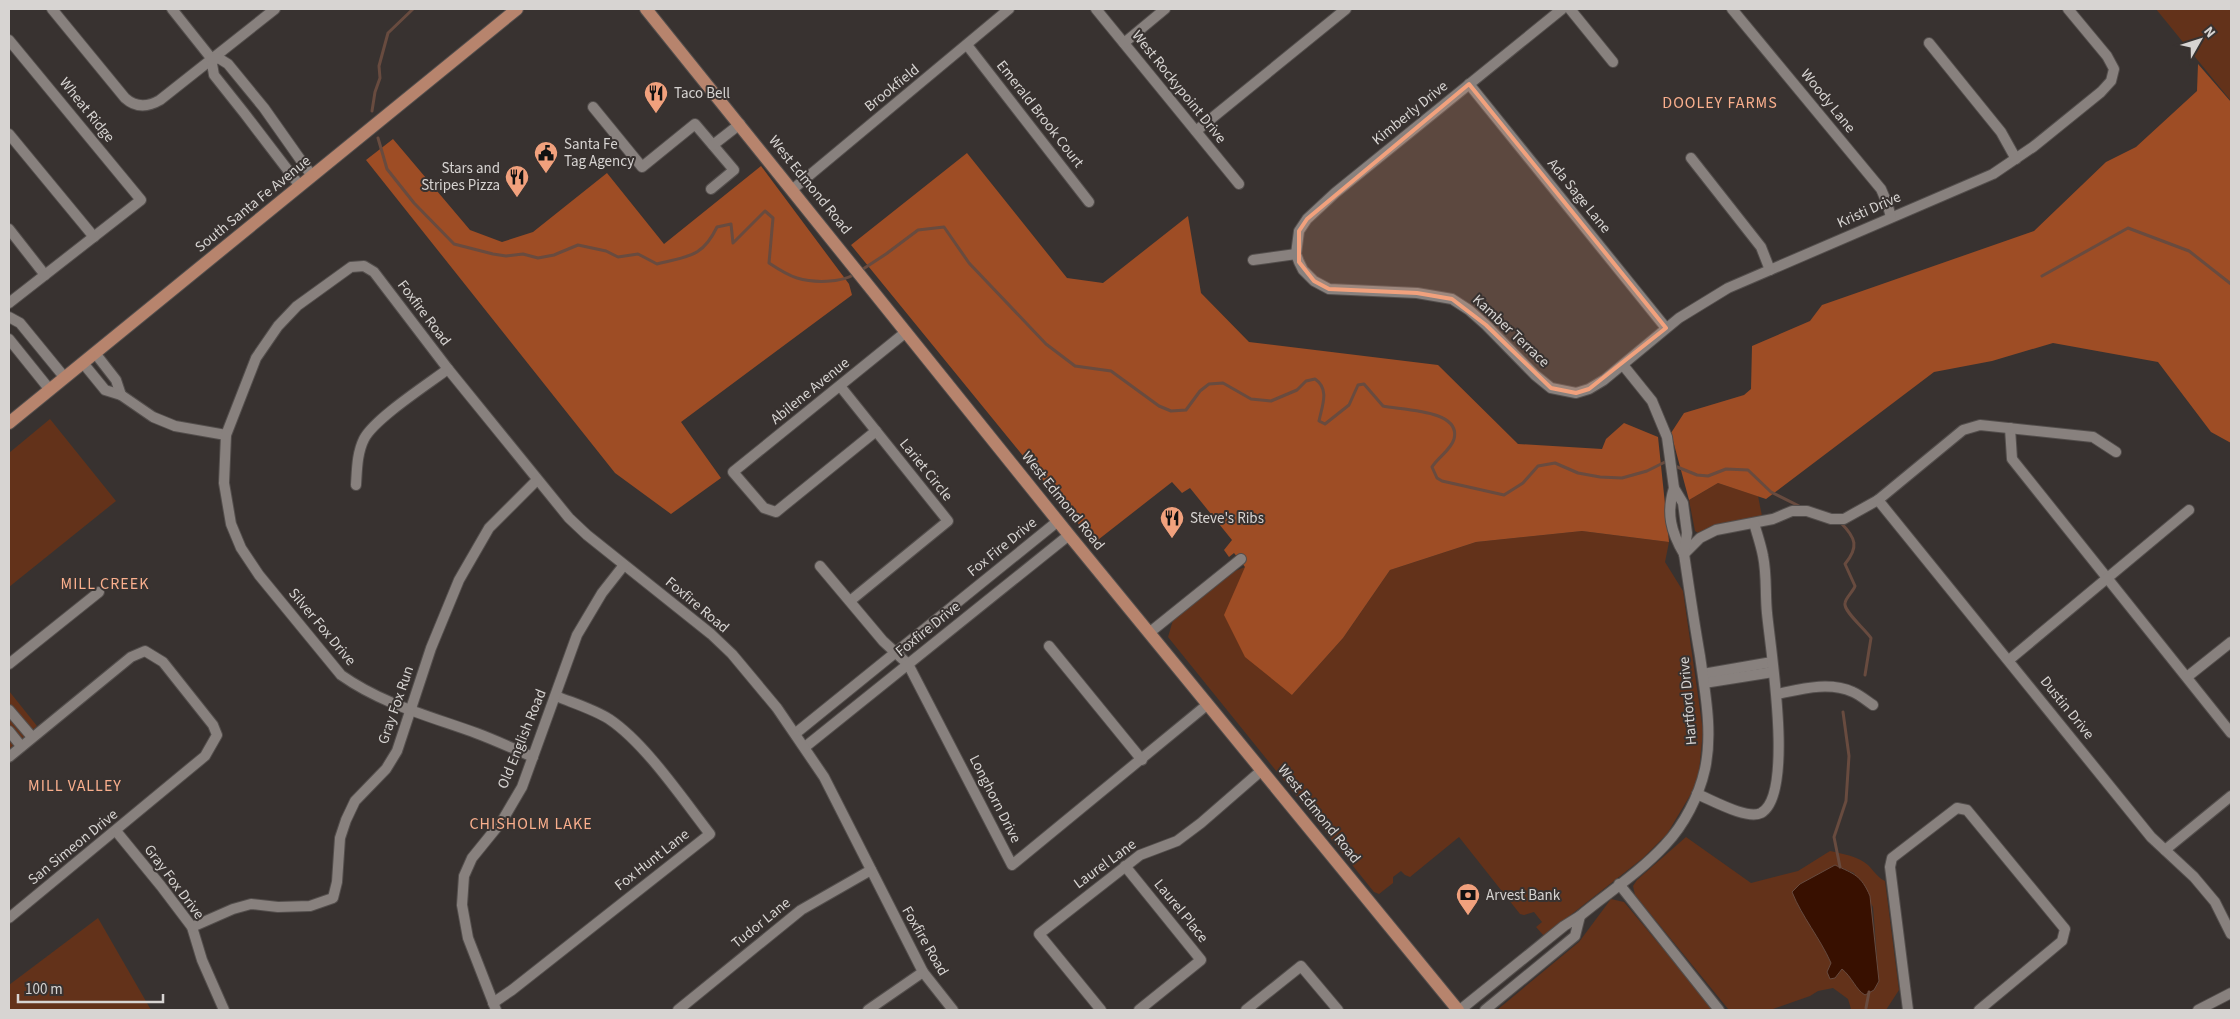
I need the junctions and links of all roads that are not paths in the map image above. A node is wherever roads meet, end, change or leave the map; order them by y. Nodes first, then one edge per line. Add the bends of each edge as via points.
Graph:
1 (52, 9) edge
2 (172, 9) edge
3 (275, 9) edge
4 (517, 9) edge
5 (646, 9) edge
6 (1009, 9) edge
7 (1096, 9) edge
8 (1165, 9) edge
9 (1346, 9) edge
10 (1562, 9) edge
11 (1570, 9) edge
12 (1732, 9) edge
13 (2068, 9) edge
14 (9, 40) edge
15 (1124, 43) junction
16 (1929, 44) dead end
17 (967, 45) junction
18 (211, 58) junction
19 (1613, 62) dead end
20 (1468, 84) junction
21 (253, 94) junction
22 (593, 107) dead end
23 (241, 108) junction
24 (740, 124) junction
25 (1196, 131) junction
26 (9, 134) edge
27 (288, 142) junction
28 (713, 145) junction
29 (278, 158) junction
30 (1691, 158) dead end
31 (2016, 159) junction
32 (312, 176) junction
33 (1239, 184) dead end
34 (300, 186) junction
35 (793, 189) junction
36 (711, 190) dead end
37 (1089, 202) dead end
38 (1891, 217) junction
39 (9, 230) edge
40 (94, 237) junction
41 (1296, 254) junction
42 (1253, 260) dead end
43 (364, 266) joint
44 (1770, 270) junction
45 (45, 275) junction
46 (9, 303) edge
47 (9, 317) edge
48 (1666, 328) junction
49 (906, 332) junction
50 (9, 339) edge
51 (40, 347) junction
52 (95, 353) junction
53 (25, 359) junction
54 (83, 363) junction
55 (1623, 365) junction
56 (448, 369) junction
57 (65, 378) junction
58 (840, 386) junction
59 (50, 390) junction
60 (121, 395) junction
61 (9, 424) edge
62 (2010, 428) junction
63 (876, 431) junction
64 (226, 435) junction
65 (2116, 452) dead end
66 (538, 480) junction
67 (356, 484) dead end
68 (1878, 500) junction
69 (2189, 510) dead end
70 (1058, 521) junction
71 (1754, 524) junction
72 (1069, 535) junction
73 (1684, 554) junction
74 (1241, 559) dead end
75 (624, 565) junction
76 (820, 566) dead end
77 (2107, 578) junction
78 (99, 592) dead end
79 (850, 601) junction
80 (1149, 633) junction
81 (2231, 642) edge
82 (1049, 646) dead end
83 (895, 653) junction
84 (2009, 660) junction
85 (9, 664) edge
86 (908, 664) junction
87 (1773, 667) junction
88 (2187, 677) junction
89 (1703, 678) junction
90 (1777, 694) junction
91 (556, 696) junction
92 (1208, 704) junction
93 (1873, 705) dead end
94 (9, 710) edge
95 (412, 712) junction
96 (9, 731) edge
97 (796, 733) junction
98 (2231, 733) edge
99 (32, 737) junction
100 (21, 746) junction
101 (805, 747) junction
102 (9, 757) edge
103 (533, 757) junction
104 (1142, 760) junction
105 (1262, 770) junction
106 (1697, 794) junction
107 (2231, 796) edge
108 (116, 831) junction
109 (2165, 850) junction
110 (1125, 866) junction
111 (871, 870) junction
112 (1619, 884) junction
113 (1580, 916) junction
114 (9, 918) edge
115 (192, 927) junction
116 (2231, 934) edge
117 (923, 972) junction
118 (2231, 993) edge
119 (494, 1006) edge
120 (224, 1010) edge
121 (678, 1010) edge
122 (868, 1010) edge
123 (953, 1010) edge
124 (1101, 1010) edge
125 (1139, 1010) edge
126 (1246, 1010) edge
127 (1338, 1010) edge
128 (1459, 1010) edge
129 (1485, 1010) edge
130 (1719, 1010) edge
131 (1908, 1010) edge
132 (1979, 1010) edge
133 (2198, 1010) edge

1 - 18 street via 133,104 155,103
2 - 18 street
3 - 18 street
4 - 32 main road, South Santa Fe Avenue
5 - 24 main road, West Edmond Road
6 - 17 street, Brookfield
7 - 15 street, West Rockypoint Drive
8 - 15 street
9 - 25 street
10 - 20 street, Kimberly Drive
11 - 19 street
12 - 38 street, Woody Lane via 1881,189
13 - 31 street, Kristi Drive via 2107,56 2114,69 2111,81
14 - 40 street, Wheat Ridge via 141,200
15 - 25 street, West Rockypoint Drive
16 - 31 street via 2001,132
17 - 35 street, Brookfield
17 - 37 street, Emerald Brook Court
18 - 21 street via 228,64
18 - 23 street via 214,76
20 - 41 street, Kimberly Drive via 1307,219 1299,231
20 - 48 street, Ada Sage Lane
21 - 23 street
21 - 27 street
22 - 28 street via 642,167 695,124
23 - 29 street
24 - 28 street
24 - 35 main road, West Edmond Road
25 - 33 street, West Rockypoint Drive
26 - 40 street
27 - 29 street
27 - 32 street
28 - 36 street via 734,170
29 - 34 street
30 - 44 street via 1761,247
31 - 38 street, Kristi Drive via 1993,174
32 - 34 main road, South Santa Fe Avenue
34 - 52 main road, South Santa Fe Avenue
35 - 49 main road, West Edmond Road
38 - 44 street, Kristi Drive
39 - 45 street
40 - 45 street
41 - 42 street
41 - 55 street, Kamber Terrace via 1303,270 1329,290 1417,293 1452,300 1486,325 1535,376 1551,388 1576,392 1589,389
43 - 56 street, Foxfire Road via 374,272
43 - 64 street, Silver Fox Drive via 351,267 337,275 297,306 278,326 256,358
44 - 48 street, Kristi Drive via 1714,296
45 - 46 street
47 - 51 street via 20,323
48 - 55 street, Kristi Drive
49 - 58 street, Abilene Avenue
49 - 70 main road, West Edmond Road
50 - 53 street
51 - 53 street
51 - 57 street
52 - 54 main road, South Santa Fe Avenue
52 - 60 street via 116,380
53 - 59 street
54 - 57 main road, South Santa Fe Avenue
54 - 60 street via 105,390
55 - 73 street, Hartford Drive via 1652,401 1660,418 1674,488 1684,503 1687,533
56 - 66 street, Foxfire Road
56 - 67 street via 378,422 365,437 358,454
57 - 59 main road, South Santa Fe Avenue
58 - 63 street, Lariet Circle
58 - 63 street, Abilene Avenue via 733,472 764,508 776,512
59 - 61 main road, South Santa Fe Avenue
60 - 64 street via 141,410 175,426
62 - 65 street via 2093,437
62 - 68 street via 1980,425 1963,430
62 - 77 street via 2012,459
63 - 79 street, Lariet Circle via 948,521
64 - 95 street, Silver Fox Drive via 224,484 231,524 241,548 259,575 341,675 358,687
66 - 75 street, Foxfire Road via 568,518
66 - 95 street, Gray Fox Run via 489,528 459,580 431,648
68 - 71 street via 1844,520 1807,511 1792,511
68 - 84 street, Dustin Drive
69 - 77 street
70 - 72 main road, West Edmond Road
70 - 83 street, Fox Fire Drive
71 - 73 street via 1716,530 1700,538
71 - 87 street via 1764,564
72 - 80 main road, West Edmond Road
72 - 86 street, Foxfire Drive
73 - 89 street, Hartford Drive
74 - 80 street
75 - 91 street, Old English Road via 602,592 577,634
75 - 97 street, Foxfire Road via 732,654
76 - 79 street, Longhorn Drive
77 - 84 street
77 - 88 street
78 - 85 street
79 - 83 street, Longhorn Drive
80 - 92 main road, West Edmond Road
81 - 88 street
82 - 104 street
83 - 86 street, Longhorn Drive
83 - 97 street, Foxfire Drive
84 - 109 street, Dustin Drive via 2151,837
86 - 101 street, Foxfire Drive
86 - 104 street, Longhorn Drive via 1012,865
87 - 89 street
87 - 90 street
88 - 98 street
89 - 106 street, Hartford Drive via 1709,730 1705,769
90 - 93 street via 1834,687 1853,692
90 - 106 street via 1780,724 1778,763 1768,806 1764,811 1750,815
91 - 103 street, Old English Road
91 - 119 street, Fox Hunt Lane via 620,727 636,742 710,834
92 - 104 street, Longhorn Drive
92 - 105 main road, West Edmond Road
94 - 99 street
95 - 103 street, Silver Fox Drive
95 - 115 street, Gray Fox Run via 397,751 386,769 355,801 346,820 340,838 338,882 333,898 310,906 251,904 233,908
96 - 100 street
97 - 101 street, Foxfire Road
99 - 100 street
99 - 108 street, San Simeon Drive via 131,657 145,651 162,662 213,725 217,735 204,756
100 - 102 street
101 - 111 street, Foxfire Road via 824,777
103 - 119 street, Old English Road via 522,787 502,821 472,858 464,876 462,905 468,938
105 - 110 street, Laurel Lane via 1177,841 1140,854
105 - 128 main road, West Edmond Road
106 - 112 street, Hartford Drive via 1665,845
107 - 109 street
108 - 114 street, San Simeon Drive
108 - 115 street, Gray Fox Drive
109 - 116 street, Dustin Drive via 2215,902
110 - 124 street, Laurel Lane via 1039,934
110 - 125 street, Laurel Place via 1201,960
111 - 117 street, Foxfire Road
111 - 121 street, Tudor Lane via 801,910
112 - 113 street, Hartford Drive
112 - 130 street
113 - 128 street, Hartford Drive
113 - 129 street via 1575,936
115 - 120 street, Gray Fox Drive via 202,960
117 - 122 street
117 - 123 street, Foxfire Road
118 - 133 street
126 - 127 street via 1301,966
131 - 132 street via 1890,867 1892,858 1957,808 1967,810 2065,929 2062,941

